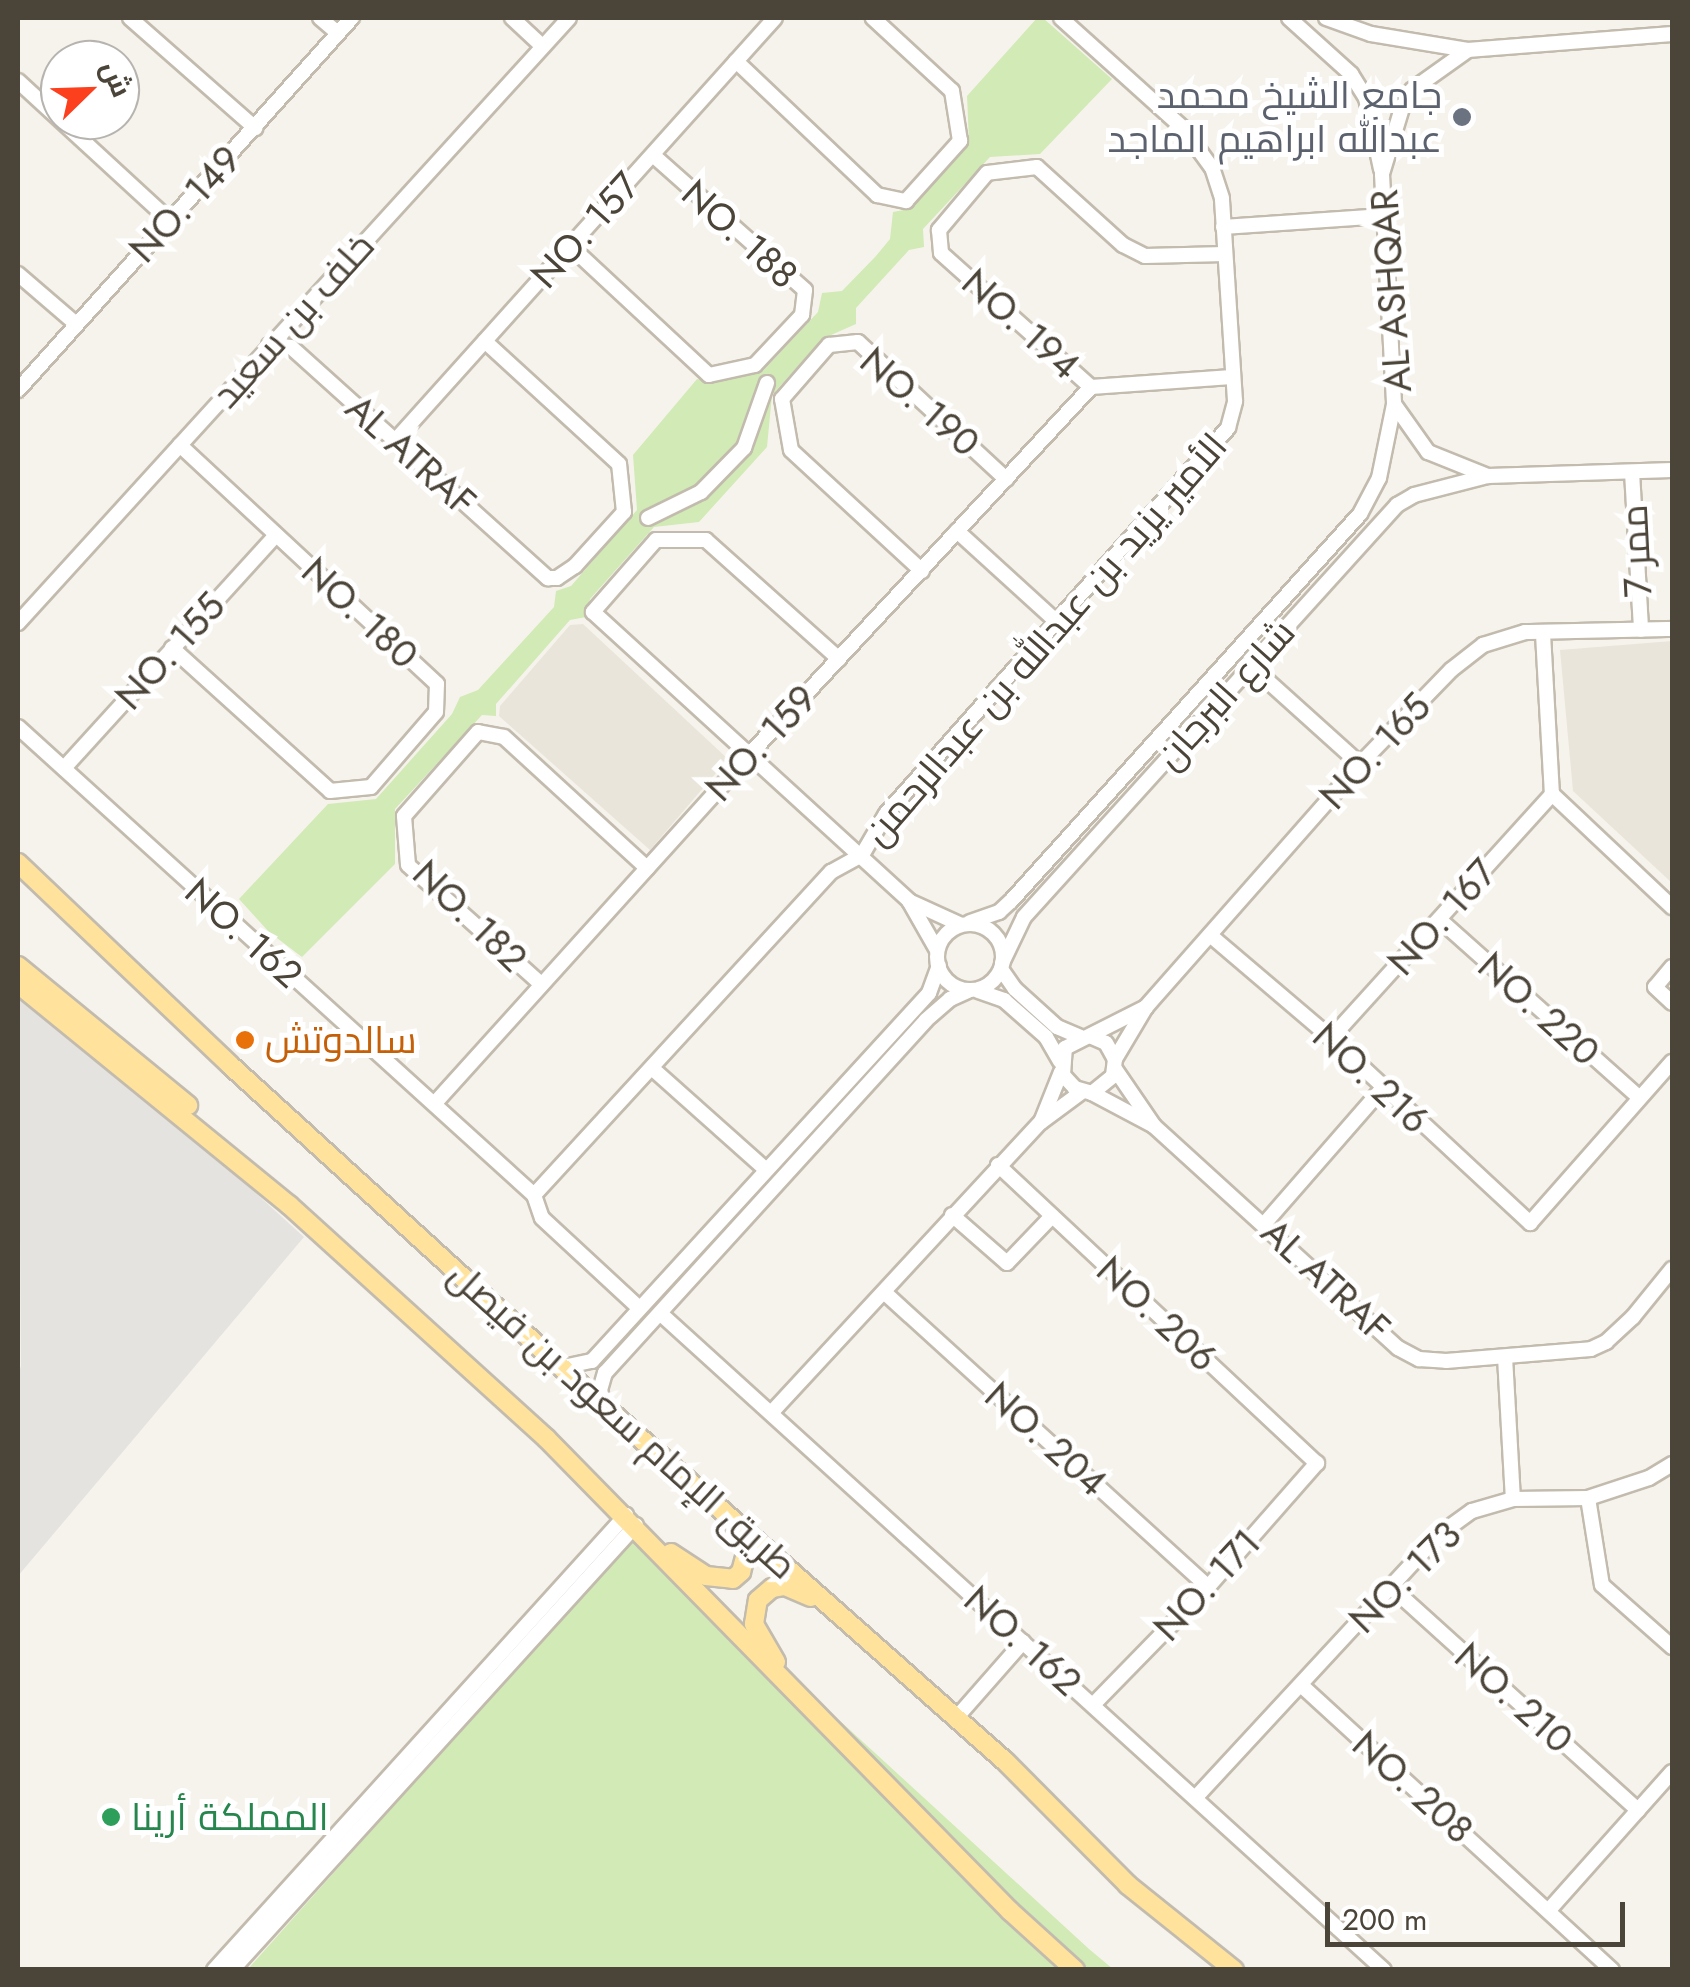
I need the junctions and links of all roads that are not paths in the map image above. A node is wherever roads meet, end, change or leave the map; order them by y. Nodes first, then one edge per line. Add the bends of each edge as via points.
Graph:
1 (130, 18) edge
2 (320, 18) edge
3 (352, 18) edge
4 (512, 18) edge
5 (568, 18) edge
6 (775, 18) edge
7 (873, 18) edge
8 (1061, 18) edge
9 (1289, 18) edge
10 (1326, 18) edge
11 (338, 34) junction
12 (1672, 34) edge
13 (542, 46) junction
14 (1468, 50) junction
15 (736, 62) junction
16 (18, 81) edge
17 (255, 128) junction
18 (653, 155) junction
19 (1382, 174) junction
20 (1384, 216) junction
21 (170, 221) junction
22 (1223, 226) junction
23 (569, 245) junction
24 (1224, 254) junction
25 (18, 274) edge
26 (75, 324) junction
27 (485, 341) junction
28 (269, 345) junction
29 (1232, 377) junction
30 (768, 384) dead end
31 (1092, 387) junction
32 (18, 390) edge
33 (1394, 404) junction
34 (394, 442) junction
35 (180, 444) junction
36 (1672, 470) edge
37 (1632, 472) junction
38 (1488, 476) junction
39 (1006, 479) junction
40 (648, 518) dead end
41 (958, 531) junction
42 (276, 535) junction
43 (922, 570) junction
44 (1057, 622) junction
45 (18, 623) edge
46 (1672, 629) edge
47 (1641, 630) junction
48 (1543, 634) junction
49 (172, 648) junction
50 (838, 660) junction
51 (1250, 666) junction
52 (18, 727) edge
53 (750, 754) junction
54 (1360, 764) junction
55 (64, 768) junction
56 (1552, 794) junction
57 (862, 854) junction
58 (18, 863) edge
59 (647, 868) junction
60 (909, 902) junction
61 (1672, 908) edge
62 (1440, 920) junction
63 (965, 923) junction
64 (1210, 935) junction
65 (938, 958) junction
66 (18, 966) edge
67 (1002, 966) junction
68 (1672, 967) edge
69 (18, 984) edge
70 (541, 984) junction
71 (973, 991) junction
72 (1672, 1003) edge
73 (1146, 1008) junction
74 (1085, 1037) junction
75 (1331, 1038) junction
76 (1672, 1062) edge
77 (1115, 1064) junction
78 (1061, 1067) junction
79 (654, 1070) junction
80 (1382, 1089) junction
81 (1088, 1092) junction
82 (1639, 1098) junction
83 (435, 1103) junction
84 (1041, 1122) junction
85 (1154, 1126) junction
86 (998, 1164) junction
87 (765, 1169) junction
88 (253, 1174) junction
89 (534, 1195) junction
90 (952, 1215) junction
91 (1052, 1216) junction
92 (1265, 1223) junction
93 (1672, 1269) edge
94 (884, 1292) junction
95 (638, 1307) junction
96 (661, 1314) junction
97 (1506, 1357) junction
98 (563, 1367) junction
99 (604, 1406) junction
100 (772, 1412) junction
101 (1316, 1463) joint
102 (1672, 1464) edge
103 (1588, 1498) junction
104 (1513, 1500) junction
105 (728, 1515) junction
106 (631, 1520) junction
107 (654, 1545) junction
108 (1208, 1587) junction
109 (1391, 1587) junction
110 (861, 1631) junction
111 (1024, 1642) junction
112 (1672, 1647) edge
113 (1301, 1685) junction
114 (796, 1694) junction
115 (1094, 1704) junction
116 (957, 1717) junction
117 (1672, 1772) edge
118 (1197, 1796) junction
119 (1638, 1810) junction
120 (1548, 1910) junction
121 (214, 1970) edge
122 (232, 1970) edge
123 (1075, 1970) edge
124 (1234, 1970) edge
125 (1384, 1970) edge
126 (1612, 1970) edge

1 - 17 street
2 - 11 street
3 - 11 street, NO. 149
4 - 13 street
5 - 13 street, خلف بن سعيد
6 - 15 street, NO. 157
7 - 15 street via 952,91 960,142 906,201 877,196
8 - 22 street, الأمير يزيد بن عبدالله بن عبدالرحمن via 1199,146 1222,198
9 - 19 street via 1350,74 1366,98
10 - 14 street via 1371,34
11 - 17 street, NO. 149
12 - 14 street
13 - 28 street, خلف بن سعيد
14 - 19 street, AL ASHQAR via 1412,90
15 - 18 street, NO. 157
16 - 21 street
17 - 21 street, NO. 149
18 - 23 street, NO. 157
18 - 23 street, NO. 188 via 805,290 802,314 778,340 755,364 709,375
19 - 20 street, AL ASHQAR
20 - 22 street
20 - 33 street, AL ASHQAR
21 - 26 street, NO. 149
22 - 24 street, الأمير يزيد بن عبدالله بن عبدالرحمن
23 - 27 street, NO. 157
24 - 29 street, الأمير يزيد بن عبدالله بن عبدالرحمن
24 - 31 street, NO. 194 via 1145,256 1123,245 1037,167 987,173 939,230 941,253
25 - 26 street
26 - 32 street, NO. 149
27 - 34 street, NO. 157
27 - 34 street, AL ATRAF via 619,464 624,512 575,566 548,578
28 - 34 street, AL ATRAF via 291,347
28 - 35 street, خلف بن سعيد
29 - 31 street, NO. 194
29 - 44 street, الأمير يزيد بن عبدالله بن عبدالرحمن via 1228,428
30 - 40 street via 744,448 701,492
31 - 39 street, NO. 159
33 - 38 street, AL ASHQAR via 1428,452
33 - 63 street, شارع البرجان via 1379,478 1360,514 1011,900 999,912
35 - 42 street, NO. 180
35 - 45 street, خلف بن سعيد
36 - 37 street, AL ASHQAR
37 - 38 street, AL ASHQAR
37 - 47 street, ممر 7
38 - 51 street, شارع البرجان via 1397,505
39 - 41 street, NO. 159
39 - 43 street, NO. 190 via 858,342 829,346 782,400 791,450
41 - 43 street, NO. 159
41 - 44 street
42 - 49 street, NO. 155
42 - 49 street, NO. 180 via 437,684 436,712 370,787 330,790
43 - 50 street, NO. 159
44 - 57 street, الأمير يزيد بن عبدالله بن عبدالرحمن via 886,814
46 - 47 street, NO. 165
47 - 48 street, NO. 165
48 - 54 street, NO. 165 via 1504,636 1484,645
48 - 56 street
49 - 55 street, NO. 155
50 - 53 street, NO. 159
50 - 53 street via 706,540 656,540 593,612
51 - 54 street
51 - 67 street, شارع البرجان via 1024,917
52 - 55 street, NO. 162
53 - 57 street
53 - 59 street, NO. 159
54 - 64 street, NO. 165
55 - 83 street, NO. 162
56 - 61 street
56 - 62 street, NO. 167
57 - 60 street
57 - 79 street, الأمير يزيد بن عبدالله بن عبدالرحمن via 831,872
58 - 98 main road, طريق الإمام سعود بن فيصل
59 - 70 street, NO. 159
59 - 70 street, NO. 182 via 504,737 478,732 404,816 408,864
60 - 63 street
60 - 65 street
62 - 75 street, NO. 167
62 - 82 street, NO. 220
63 - 65 street, شارع البرجان via 940,939
63 - 67 street via 996,935
64 - 73 street, NO. 165
64 - 75 street, NO. 216
65 - 71 street via 950,984
65 - 87 street, شارع البرجان via 928,993
66 - 88 main road, طريق الإمام سعود بن فيصل via 182,1099
67 - 71 street, شارع البرجان via 994,983
67 - 74 street via 1015,989 1057,1027
68 - 72 street via 1655,986
69 - 88 main road, طريق الإمام سعود بن فيصل
70 - 83 street, NO. 159
71 - 78 street via 1004,1000 1046,1036
71 - 96 street, شارع البرجان via 950,999 926,1020
73 - 74 street
73 - 77 street
74 - 77 street via 1106,1043
74 - 78 street via 1065,1048
75 - 80 street, NO. 216
76 - 82 street
77 - 81 street via 1108,1083
77 - 85 street, AL ATRAF
78 - 81 street via 1068,1083
78 - 84 street
79 - 87 street
79 - 89 street, الأمير يزيد بن عبدالله بن عبدالرحمن
80 - 82 street, NO. 216 via 1530,1223
80 - 92 street
81 - 84 street
81 - 85 street, AL ATRAF
83 - 89 street, NO. 162
84 - 86 street
85 - 92 street, AL ATRAF
86 - 90 street
86 - 91 street, NO. 206
87 - 95 street, شارع البرجان
88 - 106 main road, طريق الإمام سعود بن فيصل
89 - 95 street, NO. 162 via 542,1218
90 - 91 street via 1007,1264
90 - 94 street
91 - 101 street, NO. 206
92 - 97 street, AL ATRAF via 1398,1348 1419,1359
93 - 97 street, AL ATRAF via 1606,1342
94 - 100 street
94 - 108 street, NO. 204
95 - 98 street, شارع البرجان via 592,1361
96 - 99 street, شارع البرجان via 606,1373
96 - 100 street, NO. 162
97 - 104 street
98 - 99 main road, طريق الإمام سعود بن فيصل
99 - 105 main road, طريق الإمام سعود بن فيصل
100 - 111 street, NO. 162
101 - 108 street, NO. 171
102 - 103 street, NO. 173
103 - 104 street, NO. 173
103 - 112 street via 1602,1585
104 - 109 street, NO. 173 via 1472,1511 1440,1534
105 - 107 main road via 747,1550 742,1572 733,1579 706,1576
105 - 110 main road, طريق الإمام سعود بن فيصل
106 - 107 main road, طريق الإمام سعود بن فيصل
106 - 121 street
106 - 122 street
107 - 114 main road, طريق الإمام سعود بن فيصل
108 - 115 street, NO. 171
109 - 113 street, NO. 173
109 - 119 street, NO. 210
110 - 114 main road via 796,1588 765,1592 754,1624
110 - 116 main road, طريق الإمام سعود بن فيصل
111 - 115 street, NO. 162
111 - 116 street
113 - 118 street, NO. 173
113 - 120 street, NO. 208
114 - 123 main road, طريق الإمام سعود بن فيصل
115 - 118 street, NO. 162
116 - 124 main road, طريق الإمام سعود بن فيصل via 1128,1885
117 - 119 street
118 - 125 street, NO. 162
119 - 120 street
120 - 126 street, NO. 208

